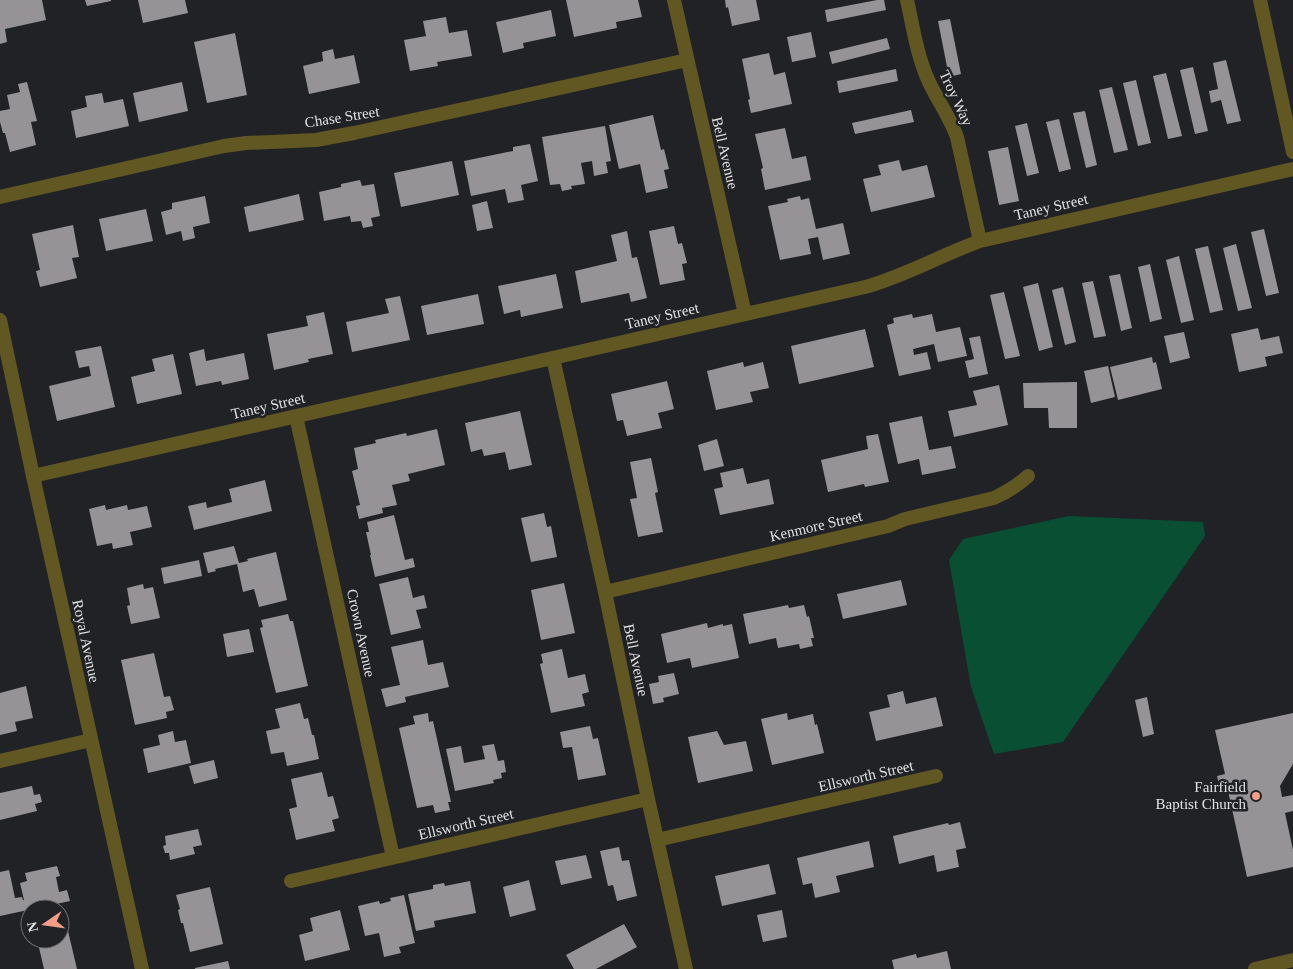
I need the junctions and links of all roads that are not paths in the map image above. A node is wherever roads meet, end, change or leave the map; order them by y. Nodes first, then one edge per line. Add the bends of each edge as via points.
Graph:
1 (674, 0) edge
2 (907, 0) edge
3 (1260, 0) edge
4 (687, 60) junction
5 (1293, 152) edge
6 (1293, 169) edge
7 (0, 197) edge
8 (980, 241) junction
9 (745, 314) junction
10 (0, 320) edge
11 (553, 358) junction
12 (296, 416) junction
13 (33, 476) junction
14 (1028, 476) dead end
15 (605, 592) junction
16 (92, 740) junction
17 (0, 761) edge
18 (936, 776) dead end
19 (648, 799) junction
20 (657, 840) junction
21 (393, 857) junction
22 (291, 881) dead end
23 (1293, 960) edge
24 (1263, 968) edge
25 (142, 969) edge
26 (686, 969) edge

1 - 4 street, Bell Avenue
2 - 8 street, Troy Way via 918,51 929,82 957,137
3 - 5 street
4 - 7 street, Chase Street via 354,133 316,140 224,146
4 - 9 street, Bell Avenue
6 - 8 street, Taney Street
8 - 9 street, Taney Street via 882,282
9 - 11 street, Taney Street
10 - 13 street, Royal Avenue
11 - 12 street, Taney Street
11 - 15 street, Bell Avenue
12 - 13 street, Taney Street
12 - 21 street, Crown Avenue
13 - 16 street, Royal Avenue
14 - 15 street, Kenmore Street via 994,498
15 - 19 street, Bell Avenue
16 - 17 street
16 - 25 street, Royal Avenue
18 - 20 street, Ellsworth Street
19 - 20 street, Bell Avenue
19 - 21 street, Ellsworth Street
20 - 26 street, Bell Avenue
21 - 22 street, Ellsworth Street
23 - 24 street

